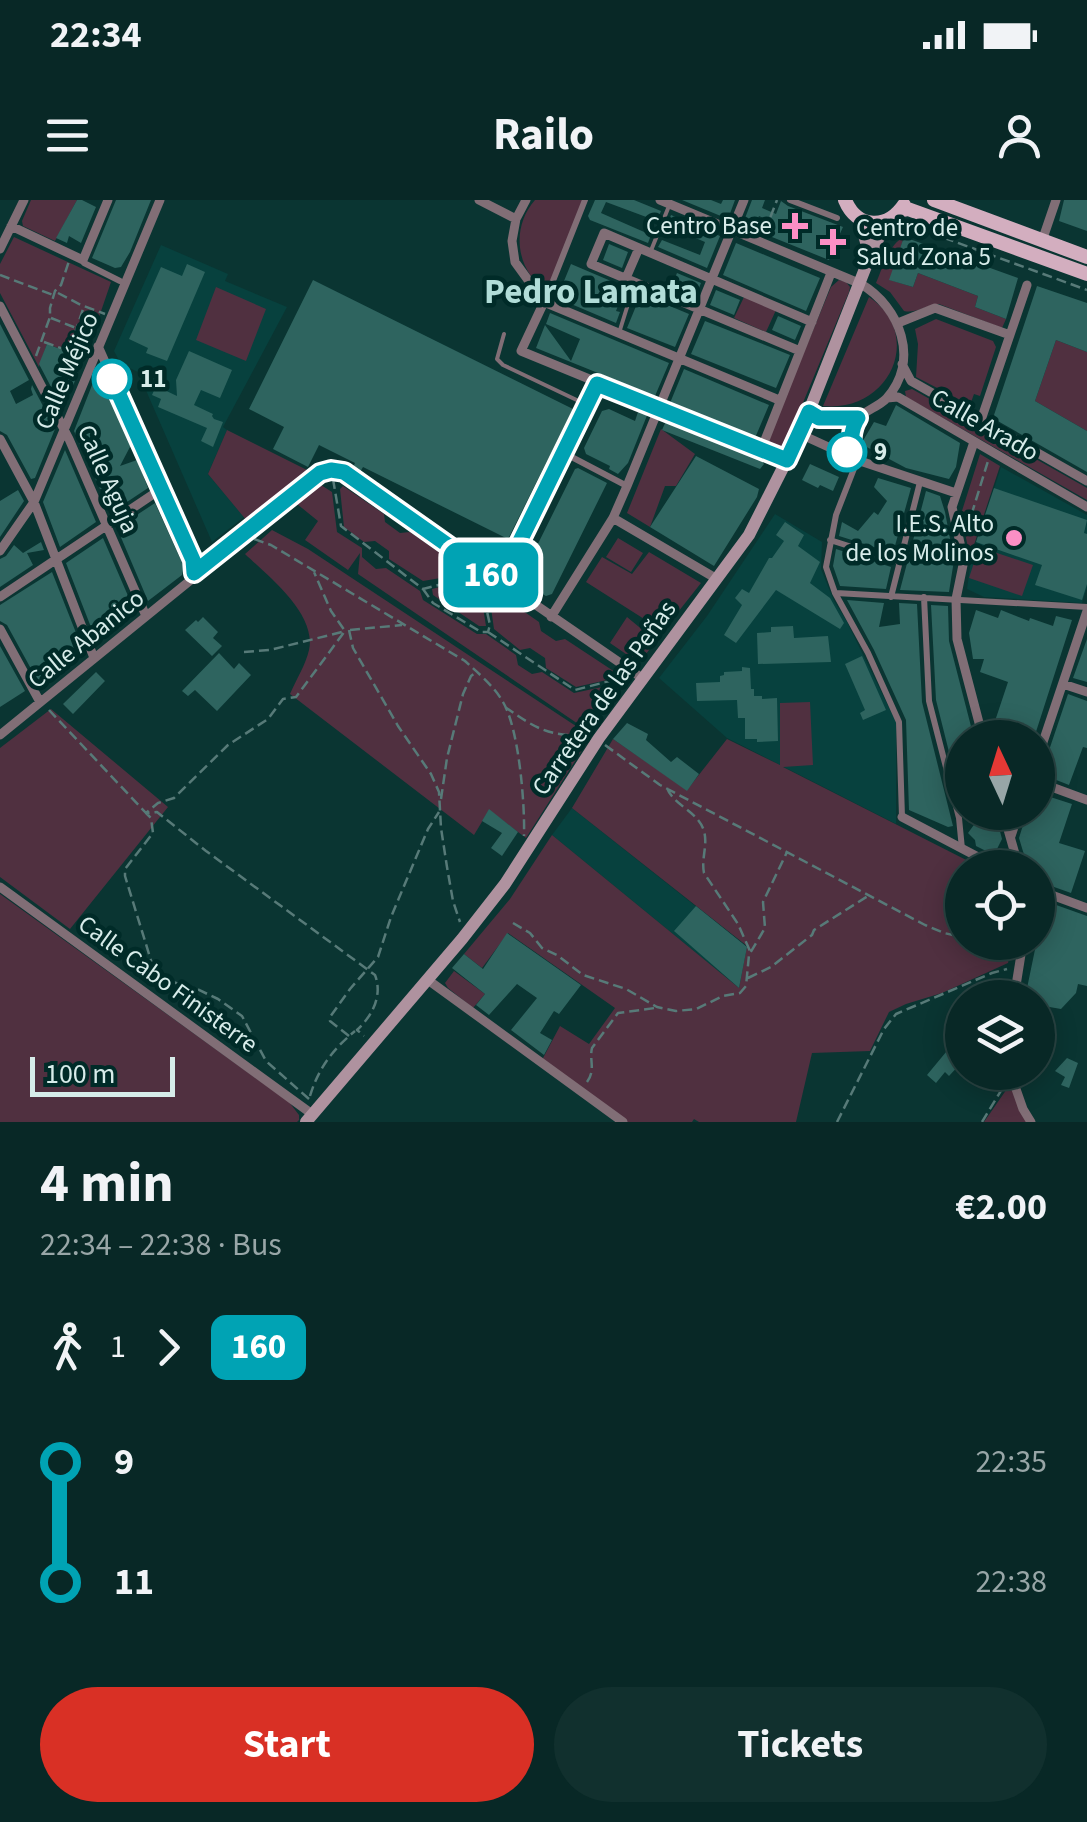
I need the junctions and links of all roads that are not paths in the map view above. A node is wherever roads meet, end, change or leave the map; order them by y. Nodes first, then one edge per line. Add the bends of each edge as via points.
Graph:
1 (24, 200) edge
2 (108, 200) edge
3 (160, 200) edge
4 (480, 200) edge
5 (488, 200) edge
6 (516, 200) edge
7 (526, 200) edge
8 (585, 200) edge
9 (744, 200) edge
10 (790, 200) edge
11 (845, 200) edge
12 (934, 200) edge
13 (1056, 200) edge
14 (665, 202) edge
15 (904, 205) edge
16 (518, 216) junction
17 (837, 218) dead end
18 (859, 218) junction
19 (888, 221) junction
20 (12, 226) junction
21 (732, 230) junction
22 (1042, 241) junction
23 (639, 248) junction
24 (0, 249) edge
25 (650, 253) junction
26 (870, 256) junction
27 (1087, 258) edge
28 (84, 261) junction
29 (831, 272) junction
30 (1087, 274) edge
31 (713, 279) junction
32 (631, 280) junction
33 (120, 281) dead end
34 (861, 284) junction
35 (1026, 285) dead end
36 (544, 302) junction
37 (0, 306) edge
38 (700, 308) junction
39 (812, 322) junction
40 (898, 323) junction
41 (504, 334) dead end
42 (620, 334) junction
43 (1010, 335) junction
44 (98, 346) junction
45 (800, 351) junction
46 (680, 358) junction
47 (902, 363) junction
48 (910, 381) junction
49 (597, 384) junction
50 (887, 398) junction
51 (779, 400) junction
52 (587, 405) junction
53 (660, 408) junction
54 (809, 412) junction
55 (858, 418) junction
56 (981, 420) junction
57 (64, 428) junction
58 (800, 434) junction
59 (0, 438) edge
60 (974, 442) junction
61 (760, 450) junction
62 (564, 453) junction
63 (842, 453) junction
64 (787, 460) junction
65 (857, 460) junction
66 (1087, 481) edge
67 (920, 482) junction
68 (628, 486) junction
69 (161, 489) junction
70 (956, 493) junction
71 (34, 502) junction
72 (1087, 507) edge
73 (613, 518) junction
74 (107, 526) junction
75 (830, 540) junction
76 (0, 551) edge
77 (56, 559) junction
78 (899, 562) junction
79 (194, 573) junction
80 (716, 578) junction
81 (500, 582) junction
82 (835, 593) junction
83 (0, 596) edge
84 (924, 597) junction
85 (891, 598) junction
86 (956, 599) junction
87 (1087, 609) edge
88 (146, 616) junction
89 (550, 616) junction
90 (0, 629) edge
91 (94, 658) junction
92 (642, 678) junction
93 (1063, 684) junction
94 (1087, 692) edge
95 (40, 702) junction
96 (977, 720) edge
97 (1051, 720) edge
98 (1, 731) edge
99 (1055, 788) edge
100 (1087, 800) edge
101 (902, 818) joint
102 (1008, 830) edge
103 (1013, 830) edge
104 (1010, 838) junction
105 (962, 850) joint
106 (1014, 850) edge
107 (0, 887) edge
108 (1055, 896) edge
109 (1087, 908) edge
110 (428, 980) junction
111 (1016, 1090) edge
112 (309, 1114) edge
113 (623, 1122) edge
114 (1031, 1122) edge

1 - 20 street
2 - 28 street
3 - 44 street, Calle Méjico
4 - 5 street
4 - 16 street
6 - 16 street
7 - 16 street
8 - 36 street
9 - 21 street
10 - 17 street
11 - 18 main road
12 - 22 main road
13 - 22 street
14 - 21 street
14 - 25 lane
15 - 19 main road
15 - 30 main road
16 - 36 street via 515,262
18 - 19 main road
18 - 26 main road
19 - 26 main road, Carretera de las Peñas
20 - 24 street
20 - 28 street
21 - 29 street
21 - 31 street
22 - 27 main road
23 - 25 street
23 - 32 street
23 - 32 street via 604,233 591,264
25 - 31 street
26 - 34 main road, Carretera de las Peñas
28 - 33 street
29 - 34 street
29 - 39 street
31 - 38 street
31 - 39 street
32 - 38 street
32 - 42 lane
34 - 40 street
34 - 54 main road, Carretera de las Peñas
35 - 43 street
36 - 42 street
36 - 49 street via 522,351
37 - 57 street, Calle Aguja
38 - 45 street
38 - 46 street
39 - 45 street
40 - 43 street via 935,308
40 - 47 street
41 - 52 lane via 497,359 503,365
42 - 46 street
43 - 56 street
44 - 57 street, Calle Méjico
44 - 69 street
45 - 51 street
46 - 51 street
46 - 53 street
47 - 48 street, Calle Arado
47 - 50 street
48 - 50 street, Calle Arado
48 - 56 street, Calle Arado
49 - 52 street
49 - 53 street
50 - 55 street
50 - 60 street, Calle Arado via 898,397
51 - 61 street
52 - 62 street
53 - 61 street
53 - 68 street
54 - 55 street
54 - 58 main road, Carretera de las Peñas
55 - 63 street via 851,446
56 - 66 street, Calle Arado
57 - 71 street, Calle Méjico
57 - 74 street, Calle Aguja
58 - 63 street
58 - 64 main road, Carretera de las Peñas
59 - 71 street
60 - 70 street
60 - 72 street, Calle Arado
61 - 64 street
62 - 68 street
62 - 81 street
63 - 65 street
64 - 80 main road, Carretera de las Peñas via 749,534
65 - 67 street
65 - 75 street
67 - 70 street
67 - 78 street
68 - 73 street
69 - 74 street
69 - 79 street
70 - 86 street via 952,507 963,565
71 - 76 street, Calle Méjico
71 - 77 street
73 - 80 street
73 - 89 street
74 - 77 street
74 - 88 street, Calle Aguja
75 - 78 street
75 - 82 street via 826,567
77 - 83 street
77 - 91 street
78 - 85 street
79 - 81 street, Calle Abanico via 331,470 344,472
79 - 88 street, Calle Abanico
80 - 92 main road, Carretera de las Peñas
81 - 89 street, Calle Abanico
82 - 85 street
82 - 101 street via 899,722
84 - 85 street
84 - 86 street
84 - 105 street via 929,701
86 - 87 street
86 - 96 street via 957,639
87 - 93 street
88 - 91 street, Calle Abanico
89 - 92 street, Calle Abanico
90 - 95 street
91 - 95 street, Calle Abanico
92 - 110 main road, Carretera de las Peñas via 505,884
93 - 94 street
93 - 97 street
95 - 98 street, Calle Abanico
99 - 100 street
101 - 105 street
102 - 104 street
103 - 104 street
104 - 106 street
107 - 112 street, Calle Cabo Finisterre
108 - 109 street
110 - 112 main road, Carretera de las Peñas
110 - 113 street
111 - 114 street

